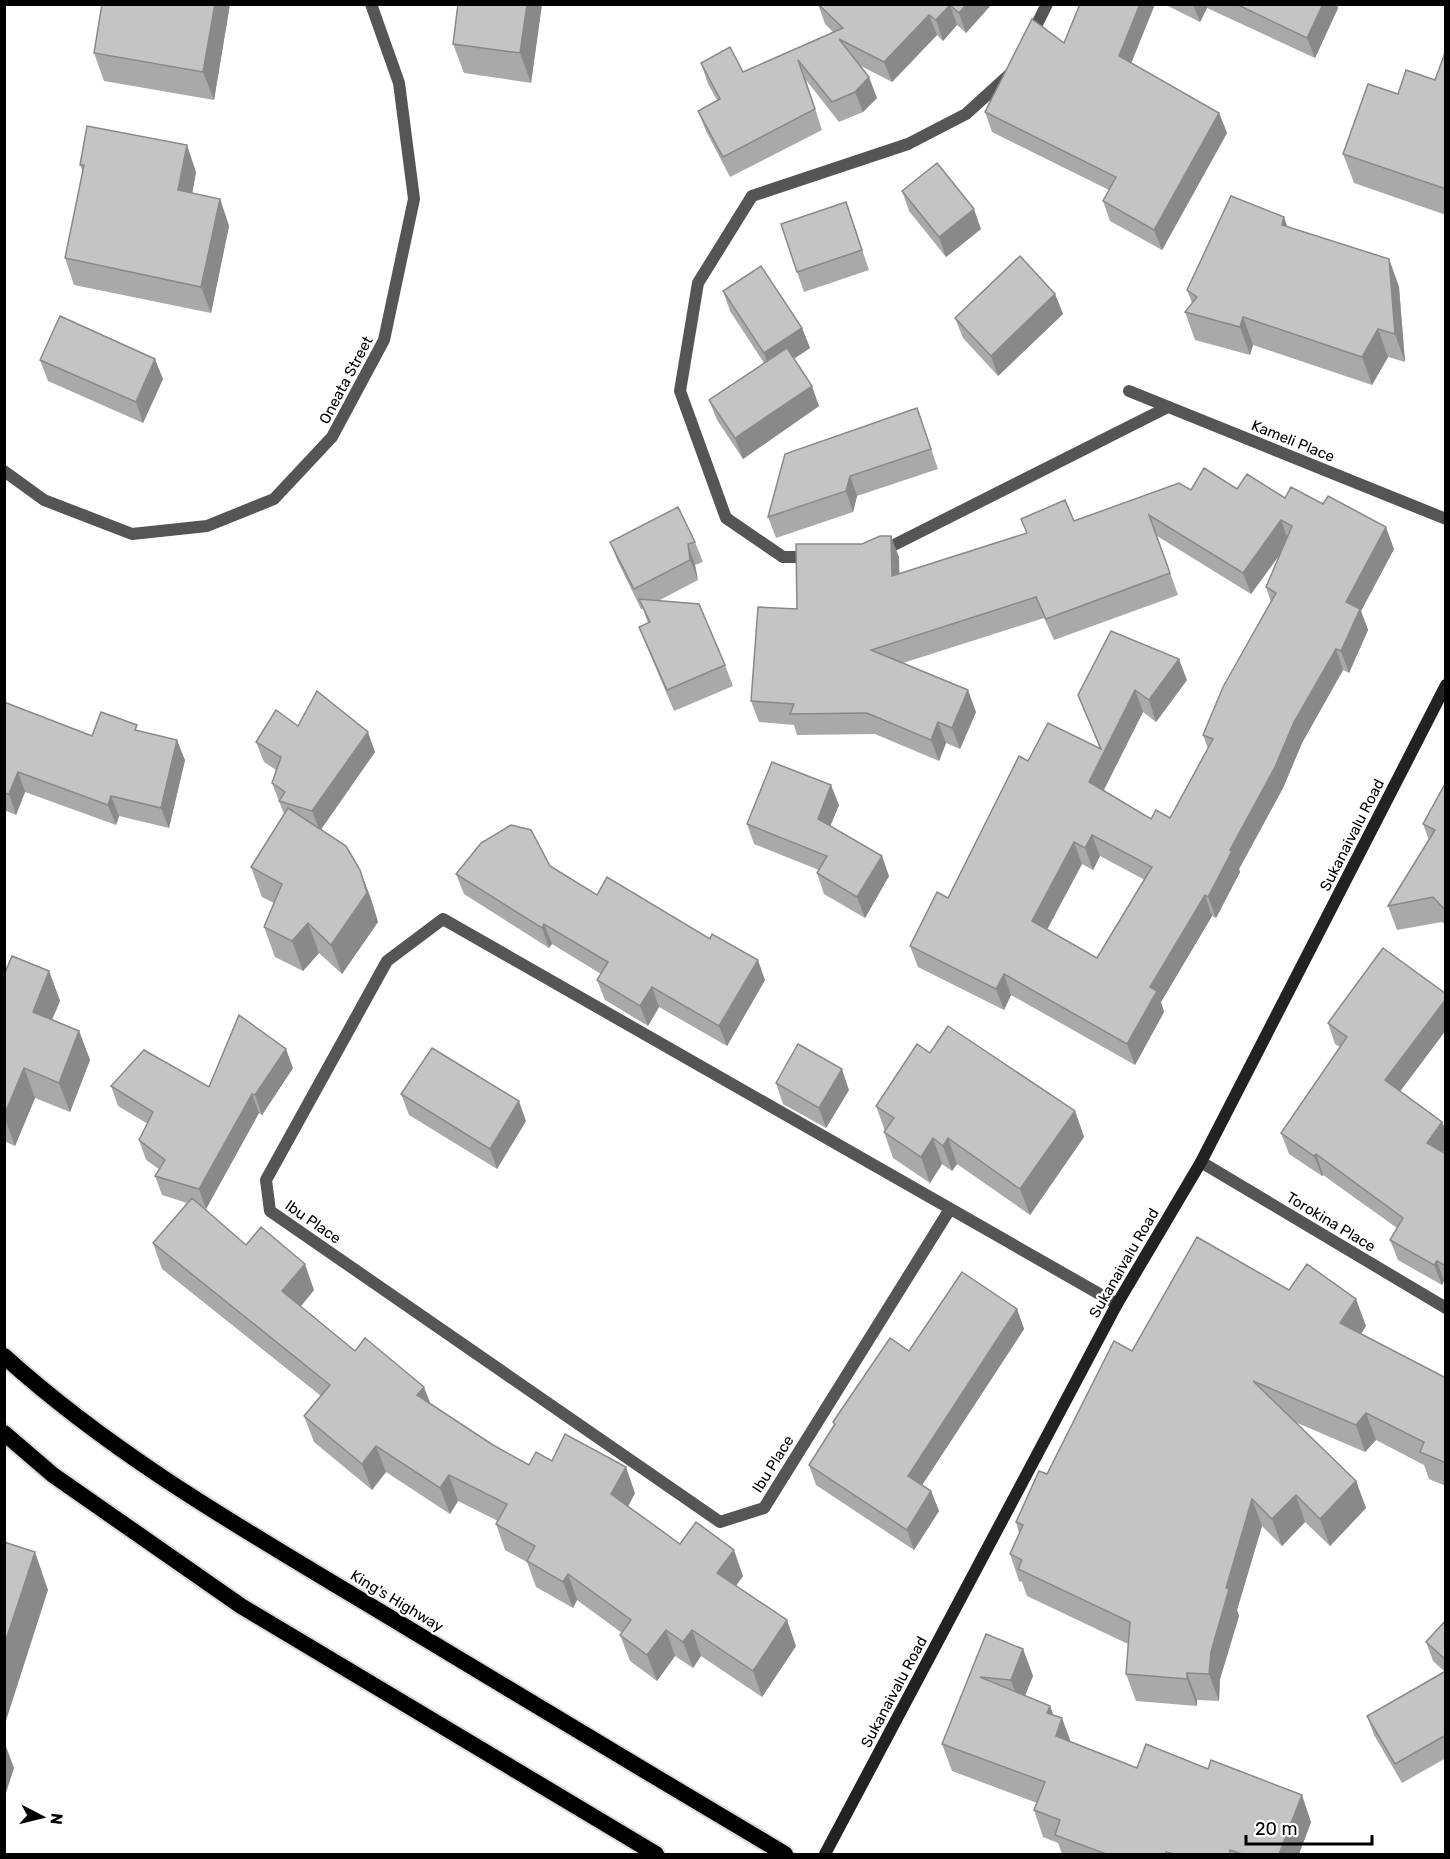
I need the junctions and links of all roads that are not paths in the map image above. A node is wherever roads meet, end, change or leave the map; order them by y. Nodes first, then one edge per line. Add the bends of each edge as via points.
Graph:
1 (371, 4) edge
2 (1047, 4) edge
3 (1129, 391) dead end
4 (1168, 407) junction
5 (4, 471) edge
6 (1446, 519) edge
7 (828, 557) edge
8 (870, 557) edge
9 (1446, 685) edge
10 (1201, 1162) junction
11 (950, 1209) junction
12 (1117, 1304) junction
13 (1446, 1308) edge
14 (4, 1356) edge
15 (4, 1433) edge
16 (656, 1854) edge
17 (785, 1854) edge
18 (825, 1854) edge

1 - 5 street, Oneata Street via 399,83 414,199 384,340 332,437 274,499 207,526 132,534 44,500
2 - 7 street via 1015,70 966,114 908,144 752,196 698,283 680,391 726,518 783,557
3 - 4 street, Kameli Place
4 - 6 street, Kameli Place
4 - 8 street
9 - 10 main road, Sukanaivalu Road
10 - 12 main road, Sukanaivalu Road
10 - 13 street, Torokina Place
11 - 11 street, Ibu Place via 443,920 387,961 266,1180 270,1210 720,1522 764,1508
11 - 12 street, Ibu Place
12 - 18 main road, Sukanaivalu Road
14 - 17 highway, King's Highway via 48,1395 255,1536
15 - 16 highway via 53,1475 241,1606

